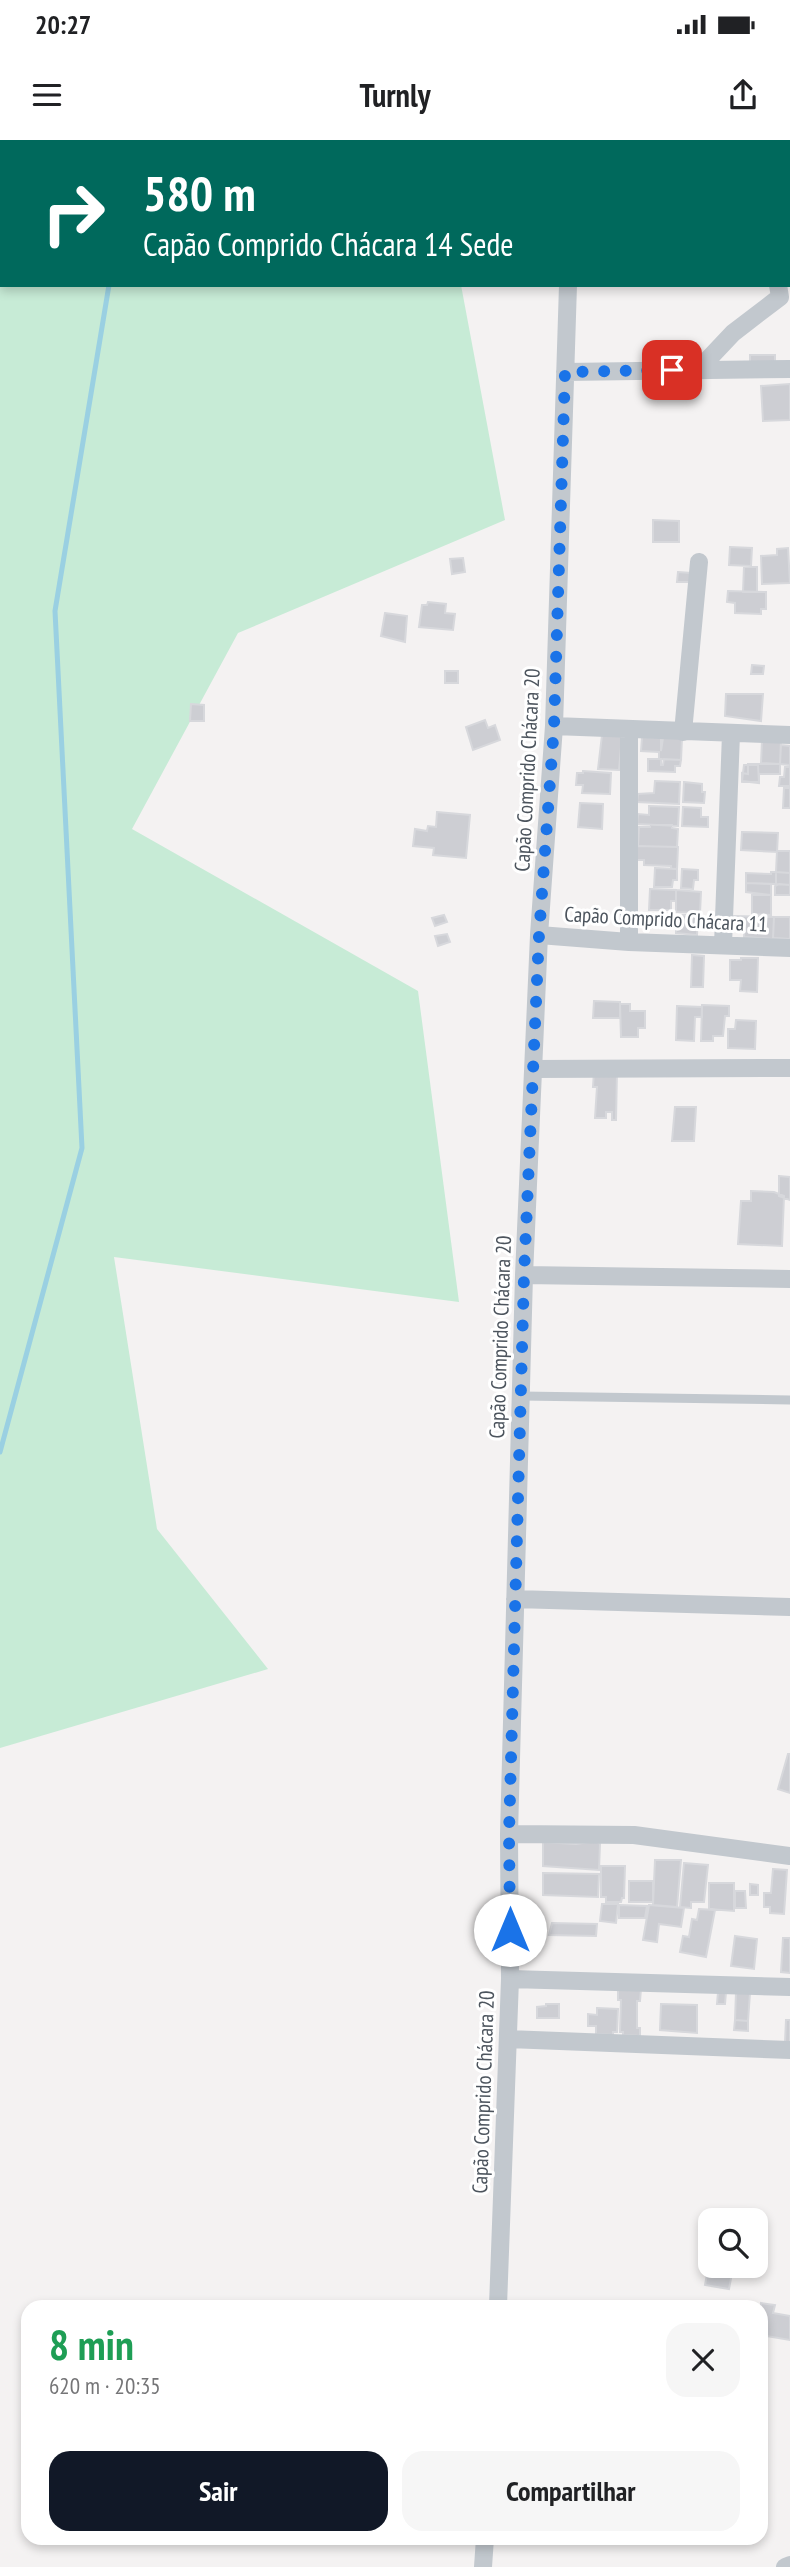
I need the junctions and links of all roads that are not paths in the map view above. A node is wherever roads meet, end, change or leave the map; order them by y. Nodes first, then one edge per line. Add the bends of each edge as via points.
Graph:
1 (568, 287) edge
2 (778, 287) edge
3 (699, 369) junction
4 (790, 369) edge
5 (565, 372) junction
6 (699, 562) dead end
7 (554, 726) junction
8 (629, 729) junction
9 (683, 732) junction
10 (731, 734) junction
11 (790, 734) edge
12 (539, 935) junction
13 (629, 942) junction
14 (723, 945) junction
15 (790, 948) edge
16 (790, 1068) edge
17 (534, 1069) junction
18 (524, 1275) junction
19 (790, 1279) edge
20 (521, 1396) junction
21 (790, 1401) edge
22 (516, 1599) junction
23 (790, 1607) edge
24 (509, 1834) junction
25 (790, 1856) edge
26 (510, 1979) junction
27 (790, 1987) edge
28 (508, 2039) junction
29 (790, 2050) edge
30 (498, 2300) edge
31 (485, 2545) edge
32 (483, 2567) edge

1 - 5 street, Capão Comprido Chácara 20
2 - 3 street via 780,297 733,333
3 - 4 street
3 - 5 street
5 - 7 street, Capão Comprido Chácara 20
6 - 9 street
7 - 8 street
7 - 12 street, Capão Comprido Chácara 20
8 - 9 street
8 - 13 street
9 - 10 street
10 - 11 street
10 - 14 street
12 - 13 street, Capão Comprido Chácara 11
12 - 17 street, Capão Comprido Chácara 20
13 - 14 street, Capão Comprido Chácara 11
14 - 15 street, Capão Comprido Chácara 11
16 - 17 street
17 - 18 street, Capão Comprido Chácara 20
18 - 19 street
18 - 20 street, Capão Comprido Chácara 20
20 - 21 lane
20 - 22 street, Capão Comprido Chácara 20
22 - 23 street
22 - 24 street, Capão Comprido Chácara 20
24 - 25 street via 634,1835
24 - 26 street, Capão Comprido Chácara 20
26 - 27 street
26 - 28 street, Capão Comprido Chácara 20
28 - 29 street
28 - 30 street, Capão Comprido Chácara 20
31 - 32 street

